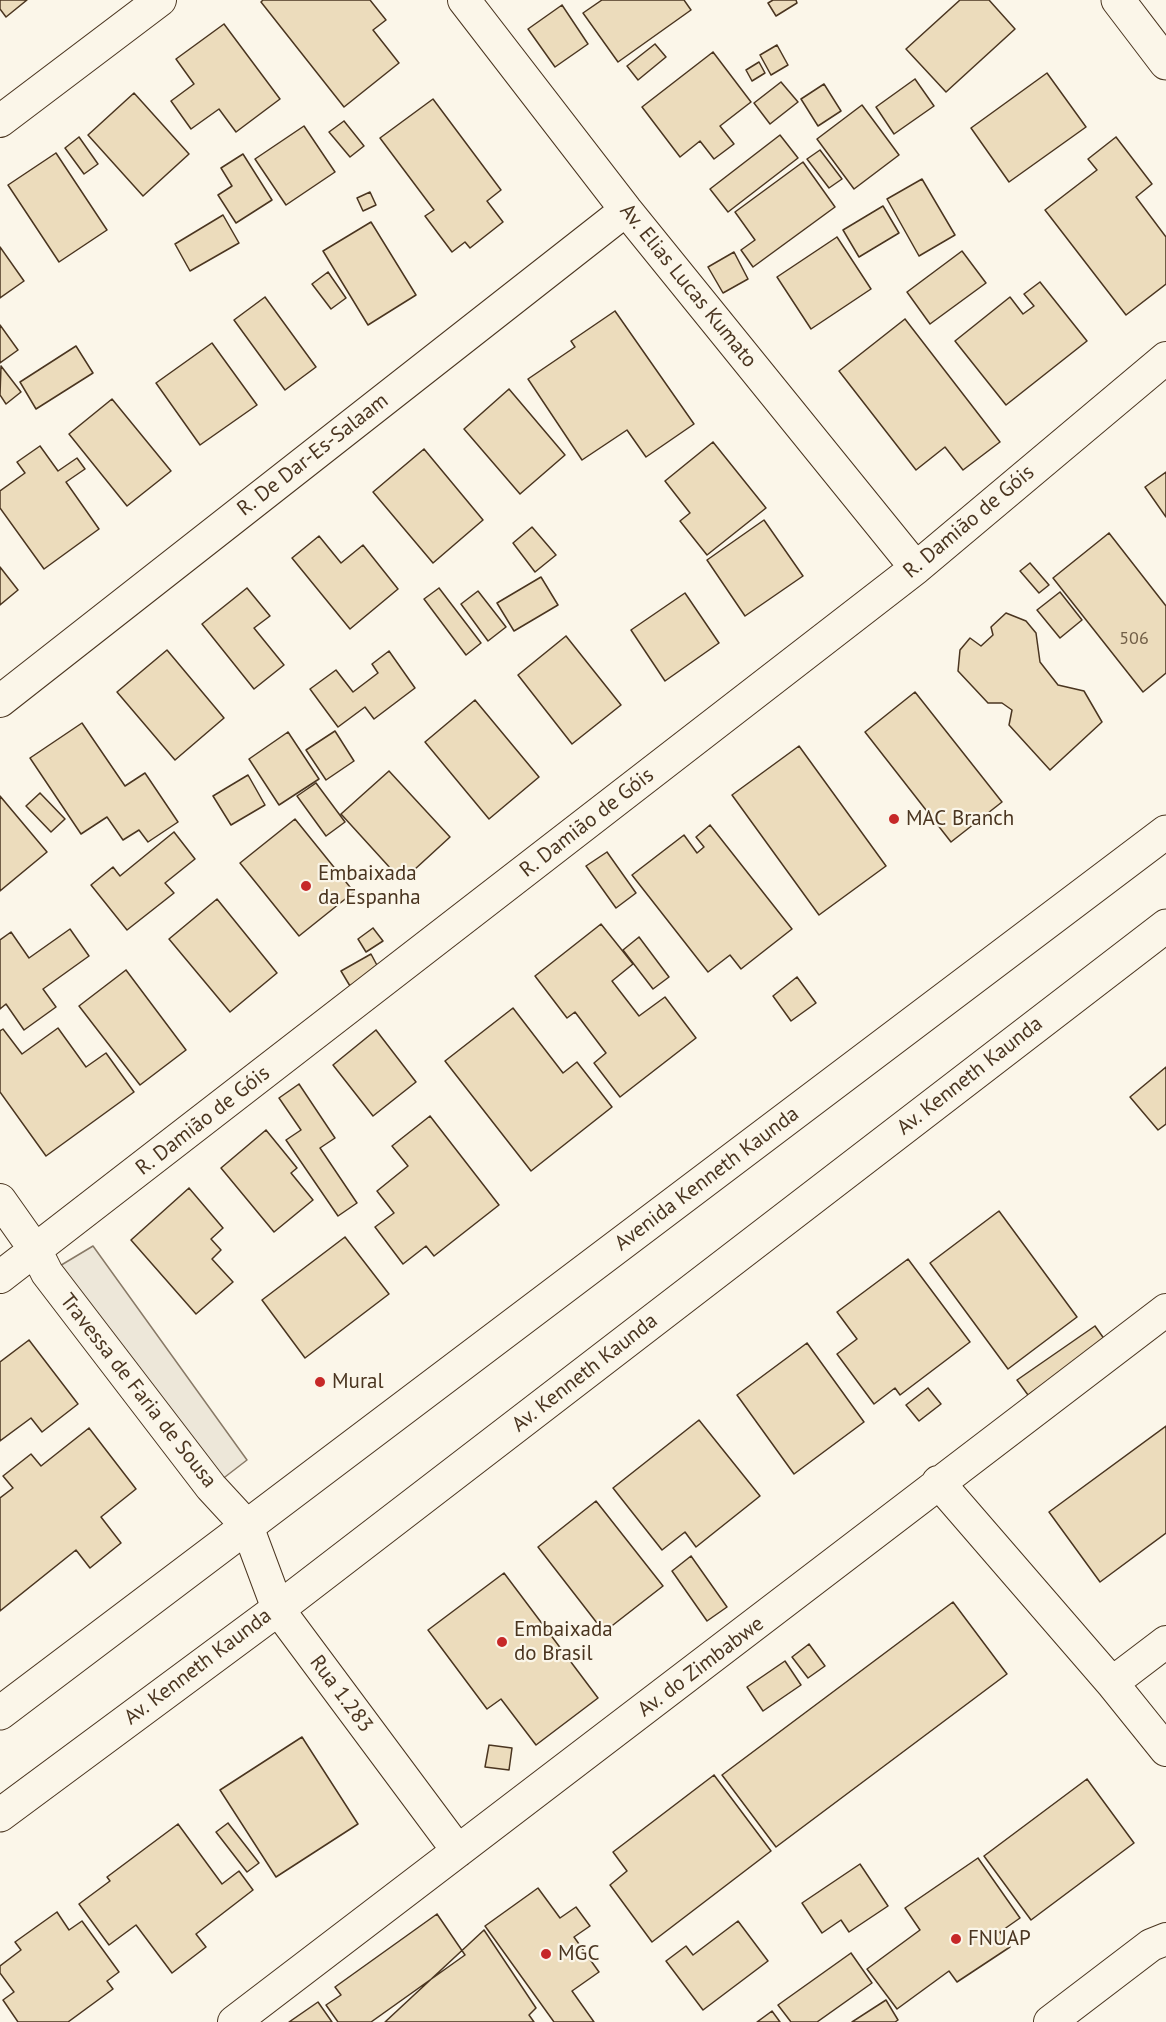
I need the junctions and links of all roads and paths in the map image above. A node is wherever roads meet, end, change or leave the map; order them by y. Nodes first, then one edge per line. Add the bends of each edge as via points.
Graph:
1 (160, 0) edge
2 (464, 0) edge
3 (1118, 0) edge
4 (1166, 63) edge
5 (0, 121) edge
6 (626, 210) junction
7 (1166, 358) edge
8 (916, 568) junction
9 (0, 701) edge
10 (1166, 832) edge
11 (1166, 926) edge
12 (0, 1200) edge
13 (36, 1251) junction
14 (0, 1277) edge
15 (1166, 1310) edge
16 (938, 1482) junction
17 (247, 1526) junction
18 (278, 1609) junction
19 (1166, 1642) edge
20 (1112, 1683) junction
21 (0, 1713) edge
22 (1166, 1750) edge
23 (0, 1815) edge
24 (458, 1851) junction
25 (1166, 1939) edge
26 (234, 2022) edge
27 (1050, 2022) edge

1 - 5 street
2 - 6 street, Av. Elias Lucas Kumato
3 - 4 main road
6 - 8 street, Av. Elias Lucas Kumato
6 - 9 street, R. De Dar-Es-Salaam
7 - 8 street, R. Damião de Góis
8 - 13 street, R. Damião de Góis
10 - 17 main road, Avenida Kenneth Kaunda
11 - 18 main road, Av. Kenneth Kaunda
12 - 13 street, Travessa de Faria de Sousa
13 - 14 street, R. Damião de Góis
13 - 17 street, Travessa de Faria de Sousa via 47,1273 204,1478
15 - 16 street, Av. do Zimbabwe
16 - 20 street
16 - 24 street, Av. do Zimbabwe via 870,1539
17 - 18 street, Rua 1.283
17 - 21 main road
18 - 23 main road, Av. Kenneth Kaunda
18 - 24 street, Rua 1.283
19 - 20 street
20 - 22 street
24 - 26 street, Av. do Zimbabwe
25 - 27 street via 1151,1945

